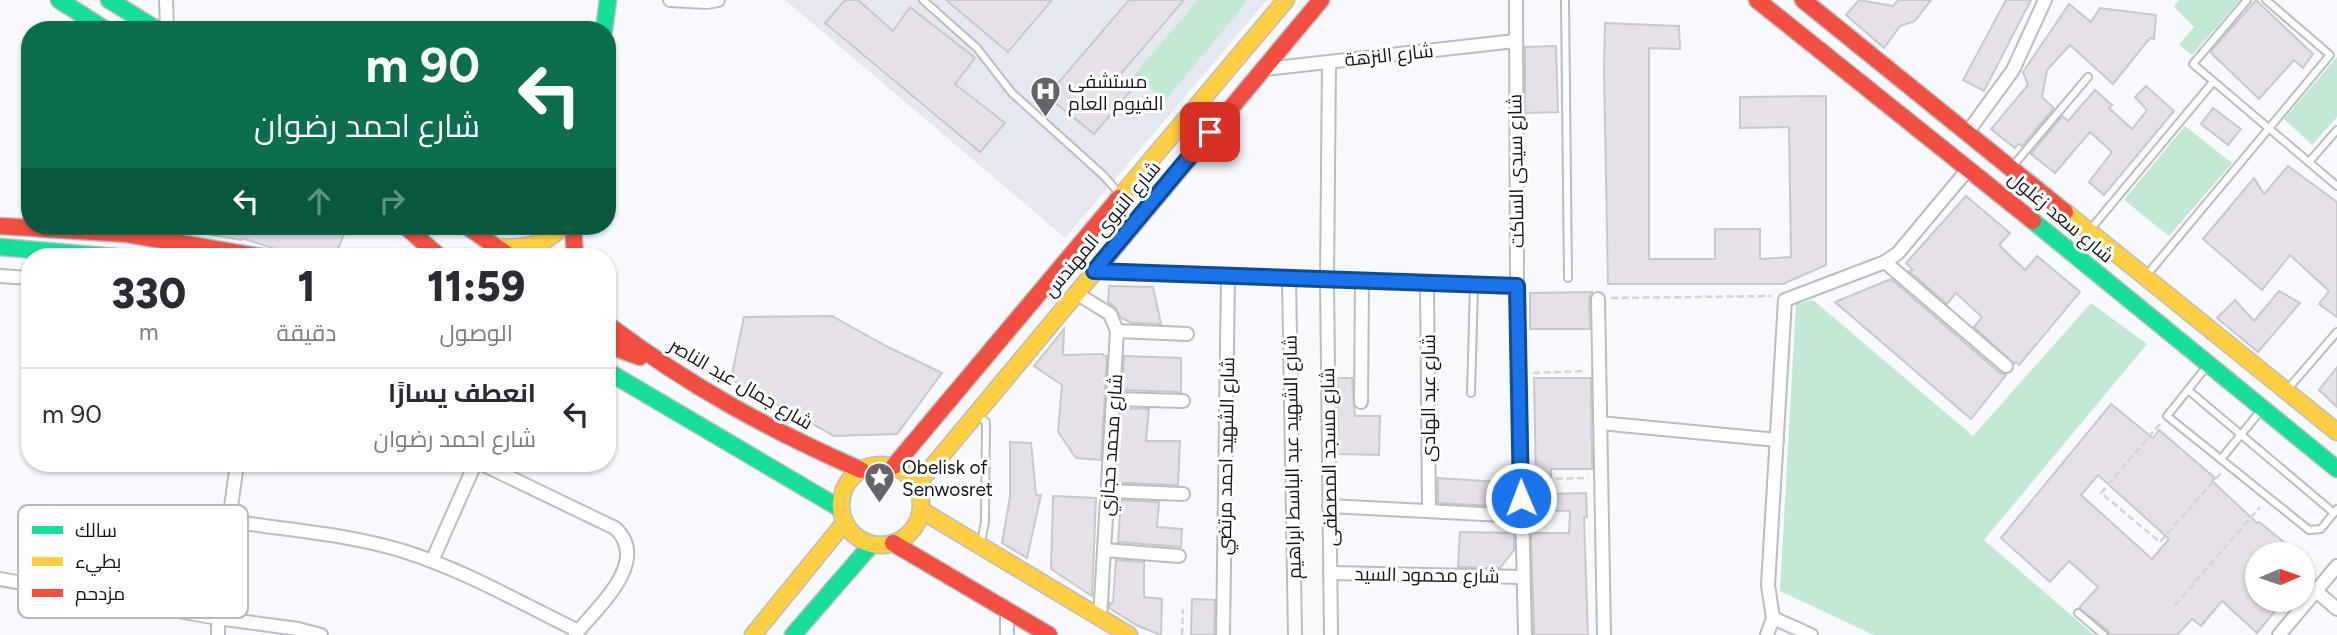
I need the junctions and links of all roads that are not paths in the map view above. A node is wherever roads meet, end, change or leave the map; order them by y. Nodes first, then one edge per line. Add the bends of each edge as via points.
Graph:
1 (59, 0) edge
2 (109, 0) edge
3 (166, 0) edge
4 (608, 0) edge
5 (670, 0) edge
6 (718, 0) edge
7 (923, 0) edge
8 (1286, 0) edge
9 (1321, 0) edge
10 (1516, 0) edge
11 (1565, 0) edge
12 (1757, 0) edge
13 (1803, 0) edge
14 (2045, 0) edge
15 (2247, 0) edge
16 (2266, 0) edge
17 (700, 1) edge
18 (92, 21) edge
19 (143, 21) edge
20 (167, 21) edge
21 (605, 21) edge
22 (1515, 41) junction
23 (1329, 62) junction
24 (1263, 69) junction
25 (2088, 78) dead end
26 (2214, 82) junction
27 (2268, 127) junction
28 (2337, 130) edge
29 (1967, 133) junction
30 (2309, 162) junction
31 (1969, 168) junction
32 (2011, 168) junction
33 (2337, 186) edge
34 (1121, 195) junction
35 (1140, 216) junction
36 (0, 226) edge
37 (21, 227) edge
38 (2089, 232) junction
39 (170, 235) edge
40 (415, 235) edge
41 (479, 235) edge
42 (553, 235) edge
43 (0, 247) edge
44 (497, 247) joint
45 (225, 248) edge
46 (430, 248) edge
47 (510, 248) edge
48 (527, 248) edge
49 (21, 249) edge
50 (1885, 262) junction
51 (1094, 271) junction
52 (0, 276) edge
53 (1228, 276) junction
54 (21, 277) edge
55 (2145, 277) junction
56 (1289, 278) junction
57 (1568, 278) dead end
58 (1327, 280) junction
59 (1362, 281) junction
60 (1427, 284) junction
61 (1474, 285) junction
62 (1517, 286) junction
63 (1076, 292) junction
64 (1598, 299) road end
65 (2127, 299) junction
66 (616, 331) edge
67 (1117, 331) junction
68 (2337, 332) edge
69 (1187, 334) dead end
70 (2226, 342) junction
71 (616, 348) edge
72 (659, 363) junction
73 (2208, 365) junction
74 (2006, 366) dead end
75 (616, 377) edge
76 (2188, 390) junction
77 (2286, 391) junction
78 (1471, 393) dead end
79 (712, 397) junction
80 (1114, 399) junction
81 (1183, 401) dead end
82 (1361, 402) dead end
83 (2262, 409) junction
84 (975, 413) junction
85 (1600, 423) junction
86 (697, 424) junction
87 (2337, 432) edge
88 (2241, 435) junction
89 (1777, 440) junction
90 (2221, 459) junction
91 (894, 466) junction
92 (2337, 469) edge
93 (860, 470) junction
94 (236, 472) edge
95 (471, 472) edge
96 (499, 472) edge
97 (917, 485) junction
98 (1108, 491) junction
99 (1182, 494) dead end
100 (232, 505) edge
101 (1329, 506) junction
102 (921, 510) junction
103 (2335, 511) edge
104 (1429, 512) junction
105 (843, 516) junction
106 (1522, 516) junction
107 (248, 524) edge
108 (893, 543) junction
109 (872, 544) junction
110 (981, 548) junction
111 (1104, 550) junction
112 (1179, 555) dead end
113 (432, 561) junction
114 (2337, 566) edge
115 (1330, 573) junction
116 (1523, 577) junction
117 (0, 579) edge
118 (18, 582) edge
119 (2316, 591) junction
120 (2337, 609) edge
121 (1007, 611) junction
122 (2078, 614) dead end
123 (217, 618) joint
124 (1100, 618) junction
125 (1773, 618) junction
126 (576, 633) edge
127 (218, 635) edge
128 (321, 635) edge
129 (753, 635) edge
130 (793, 635) edge
131 (1007, 635) edge
132 (1049, 635) edge
133 (1129, 635) edge
134 (1223, 635) edge
135 (1295, 635) edge
136 (1331, 635) edge
137 (1525, 635) edge
138 (1604, 635) edge
139 (1767, 635) edge
140 (1811, 635) edge
141 (2104, 635) edge
142 (2279, 635) edge

1 - 18 main road
2 - 19 main road
3 - 20 street
4 - 21 main road
5 - 17 street
6 - 17 street
7 - 34 lane via 977,48 1012,93
8 - 34 main road, شارع النبوى المهندس
9 - 24 main road, شارع النبوى المهندس
10 - 22 street, شارع سيدى الساكت
11 - 57 lane
12 - 31 main road, شارع سعد زغلول
13 - 29 main road, شارع سعد زغلول
14 - 29 street via 2013,71
15 - 26 lane via 2193,64
16 - 27 lane via 2330,55
22 - 23 street, شارع النزهة
22 - 62 street, شارع سيدى الساكت
23 - 24 street, شارع النزهة
23 - 58 street, شارع مسجد المصطفى
24 - 35 main road, شارع النبوى المهندس
25 - 32 lane
26 - 27 lane
26 - 38 lane
27 - 30 lane
27 - 55 lane
28 - 30 lane
29 - 32 main road, شارع سعد زغلول
30 - 33 lane
31 - 50 street via 1898,253
31 - 65 main road, شارع سعد زغلول
32 - 38 main road, شارع سعد زغلول
34 - 35 main road
34 - 91 main road, شارع النبوى المهندس
35 - 51 main road, شارع النبوى المهندس
36 - 37 main road
38 - 55 main road, شارع سعد زغلول
39 - 45 main road
40 - 46 main road
41 - 44 main road
42 - 48 main road
43 - 49 main road
44 - 47 main road
50 - 74 street
50 - 89 street via 1785,300
51 - 53 street
51 - 63 main road, شارع النبوى المهندس
52 - 54 street
53 - 56 street
53 - 134 street, شارع الشهيد احمد مرتضي
55 - 65 main road
55 - 70 main road, شارع سعد زغلول
56 - 58 street
56 - 135 street, شارع الشهيد عبد الباسط ابراهيم
58 - 59 street
58 - 101 street, شارع مسجد المصطفى
59 - 60 street
59 - 82 street
60 - 61 street
60 - 104 street, شارع عبد الهادى
61 - 62 street
61 - 78 lane
62 - 106 street, شارع سيدى الساكت
63 - 67 street via 1110,314
63 - 84 main road, شارع النبوى المهندس
64 - 85 street
65 - 73 main road, شارع سعد زغلول
66 - 72 main road, شارع جمال عبد الناصر
67 - 69 street
67 - 80 street, شارع محمد حجازي
68 - 77 lane
70 - 73 main road
70 - 77 main road, شارع سعد زغلول
71 - 72 main road
72 - 79 main road, شارع جمال عبد الناصر
73 - 76 lane
73 - 83 main road, شارع سعد زغلول
75 - 86 main road
76 - 88 lane
76 - 90 lane via 2167,416
77 - 87 main road, شارع سعد زغلول
79 - 86 main road via 712,414
79 - 93 main road, شارع جمال عبد الناصر
80 - 81 street
80 - 98 street, شارع محمد حجازي
83 - 88 lane
83 - 92 main road, شارع سعد زغلول
84 - 97 main road, شارع النبوى المهندس
84 - 110 lane via 986,422
85 - 89 street
85 - 138 street
86 - 105 main road
88 - 90 lane
88 - 103 lane
89 - 125 street via 1768,585
90 - 103 lane via 2309,530 2321,529
91 - 93 main road via 877,464
91 - 97 main road
93 - 105 main road via 845,487
94 - 100 street
95 - 113 street
96 - 126 street via 623,535 626,558 620,580
97 - 102 main road
98 - 99 street
98 - 111 street, شارع محمد حجازي
101 - 104 street
101 - 115 street, شارع مسجد المصطفى
102 - 108 main road via 912,531
102 - 110 main road
104 - 106 street
105 - 109 main road via 860,540
105 - 129 main road
106 - 116 street, شارع سيدى الساكت
107 - 113 street via 370,543
108 - 109 main road
108 - 121 main road
109 - 130 main road
110 - 124 main road
111 - 112 street
111 - 124 street, شارع محمد حجازي
113 - 126 street
114 - 119 street
115 - 116 street, شارع محمود السيد
115 - 136 street, شارع مسجد المصطفى
116 - 137 street, شارع سيدى الساكت
117 - 118 street
119 - 120 street
119 - 142 street
121 - 131 street
121 - 132 main road
122 - 141 lane
123 - 127 street
123 - 128 street
124 - 133 main road
125 - 139 street
125 - 140 street

